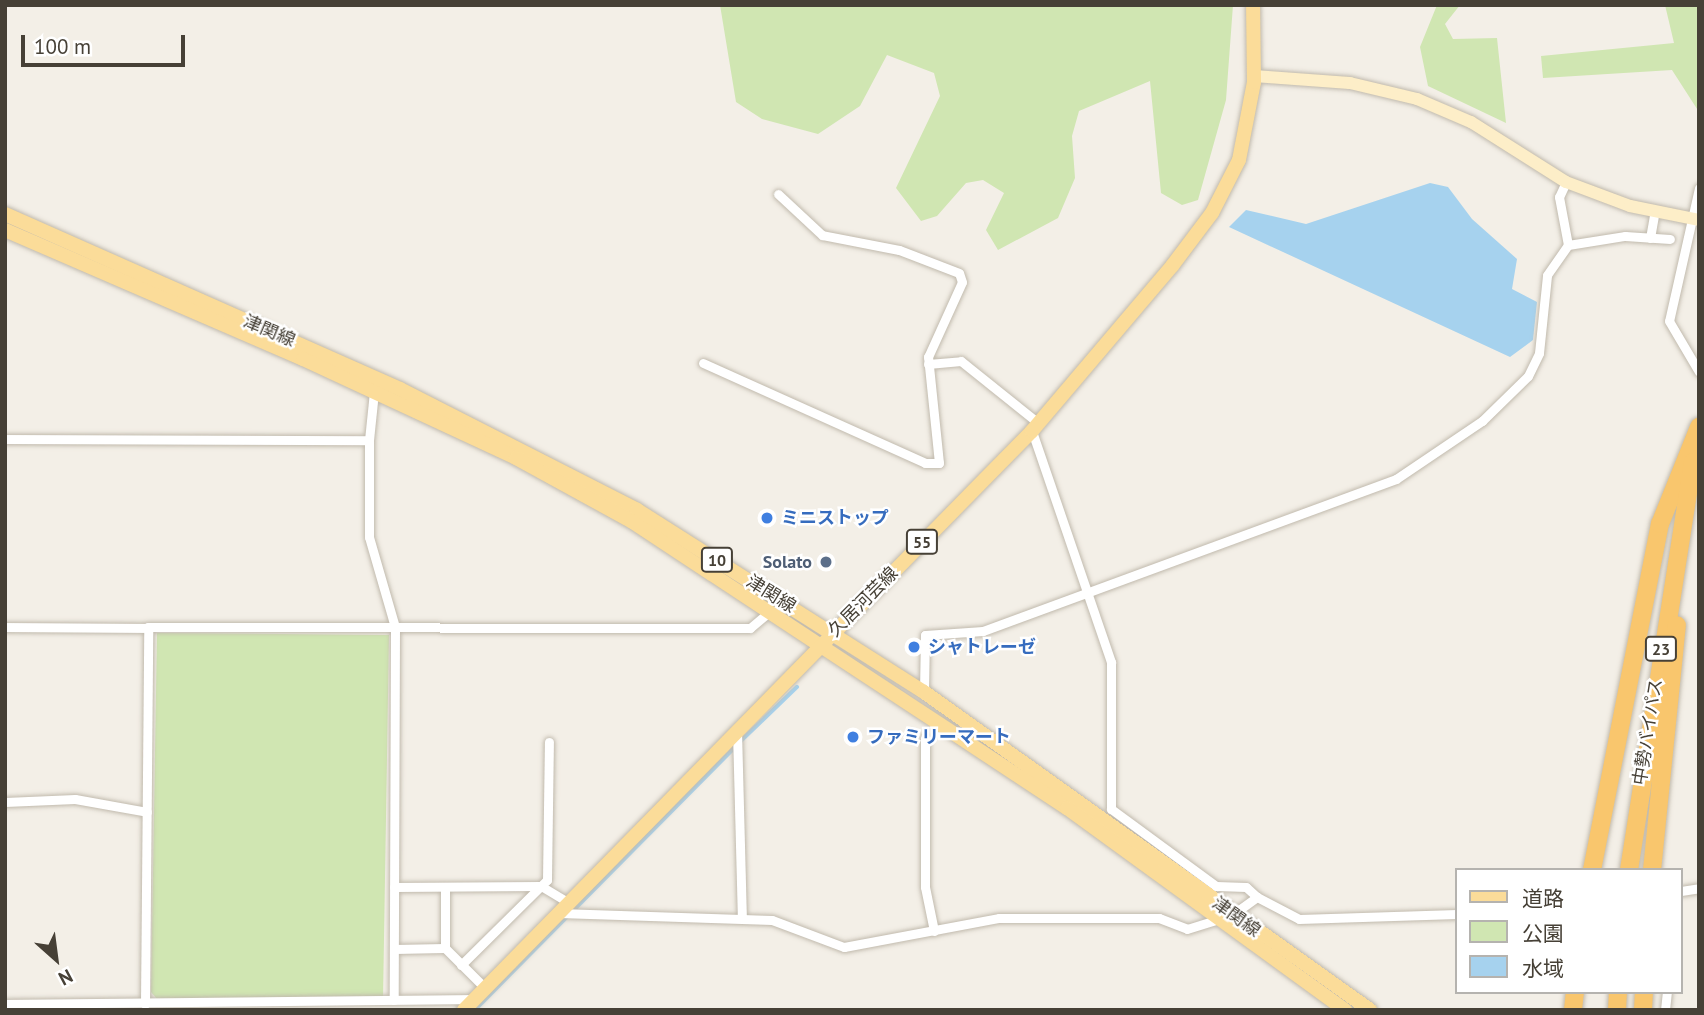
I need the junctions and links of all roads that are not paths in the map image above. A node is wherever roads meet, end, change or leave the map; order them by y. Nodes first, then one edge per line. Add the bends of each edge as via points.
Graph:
1 (1252, 5) edge
2 (1254, 76) junction
3 (1566, 182) junction
4 (1699, 188) edge
5 (778, 194) dead end
6 (1655, 211) junction
7 (5, 214) edge
8 (1694, 219) edge
9 (5, 230) edge
10 (1650, 237) junction
11 (1670, 239) dead end
12 (1568, 245) junction
13 (703, 363) dead end
14 (928, 365) junction
15 (1699, 372) edge
16 (374, 392) junction
17 (1035, 427) junction
18 (1699, 429) edge
19 (5, 439) edge
20 (369, 440) junction
21 (1087, 592) junction
22 (770, 611) junction
23 (5, 627) edge
24 (395, 627) junction
25 (149, 628) junction
26 (832, 633) junction
27 (822, 644) junction
28 (924, 692) junction
29 (740, 738) junction
30 (925, 738) dead end
31 (549, 742) dead end
32 (5, 802) edge
33 (147, 812) junction
34 (1592, 868) edge
35 (1629, 868) edge
36 (1652, 868) edge
37 (541, 886) junction
38 (394, 887) junction
39 (445, 887) junction
40 (1257, 897) junction
41 (565, 912) junction
42 (1456, 914) edge
43 (1232, 915) junction
44 (1213, 917) junction
45 (742, 919) junction
46 (934, 931) junction
47 (445, 948) junction
48 (394, 949) junction
49 (461, 965) junction
50 (485, 988) junction
51 (394, 1000) junction
52 (5, 1004) edge
53 (145, 1004) junction
54 (469, 1004) edge
55 (1345, 1010) edge
56 (1370, 1010) edge

1 - 2 main road, 久居河芸線 / 55
2 - 3 street via 1350,83 1417,99 1471,122
2 - 17 main road, 久居河芸線 / 55 via 1239,160 1212,213
3 - 6 street
3 - 12 street via 1559,197
4 - 8 street
5 - 14 street via 822,235 899,250 959,273 962,282
6 - 8 street
6 - 10 street
7 - 26 main road, 津関線 / 10 via 519,445 638,510
8 - 15 street via 1669,321
9 - 16 main road, 津関線 / 10
10 - 11 street
10 - 12 street
12 - 21 street via 1547,275 1544,331 1533,365 1482,421 1396,479
13 - 14 street via 939,466
14 - 17 street via 961,361
16 - 20 street
16 - 22 main road, 津関線 / 10 via 608,509
17 - 21 street
17 - 26 main road, 久居河芸線 / 55
18 - 34 highway via 1660,524
18 - 35 highway, 中勢バイパス / 23
18 - 36 highway
19 - 20 street
20 - 24 street via 369,537
21 - 28 street via 971,634 925,635
21 - 40 street via 1111,662 1111,809 1216,886 1246,887
22 - 24 street via 750,628
22 - 27 main road, 津関線 / 10
23 - 25 street
24 - 25 street
24 - 38 street
25 - 33 street
26 - 27 main road, 久居河芸線 / 55
26 - 28 main road, 津関線 / 10
27 - 29 main road, 久居河芸線 / 55
27 - 44 main road, 津関線 / 10 via 1067,808
28 - 43 main road, 津関線 / 10
29 - 41 main road, 久居河芸線 / 55
29 - 45 street
30 - 46 street via 925,887
31 - 37 street via 547,880
32 - 33 street via 75,799
33 - 53 street
37 - 39 street
37 - 41 street
37 - 49 street
38 - 39 street
38 - 48 street
39 - 47 street
40 - 42 street via 1299,919
40 - 43 street
41 - 45 street
41 - 50 main road, 久居河芸線 / 55
43 - 44 street
43 - 56 main road, 津関線 / 10
44 - 46 street via 1187,929 1159,918 1042,917
44 - 55 main road, 津関線 / 10
45 - 46 street via 772,920 844,947
47 - 48 street
47 - 49 street
48 - 51 street
49 - 50 street
50 - 54 main road, 久居河芸線 / 55
51 - 53 street
51 - 54 street
52 - 53 street

